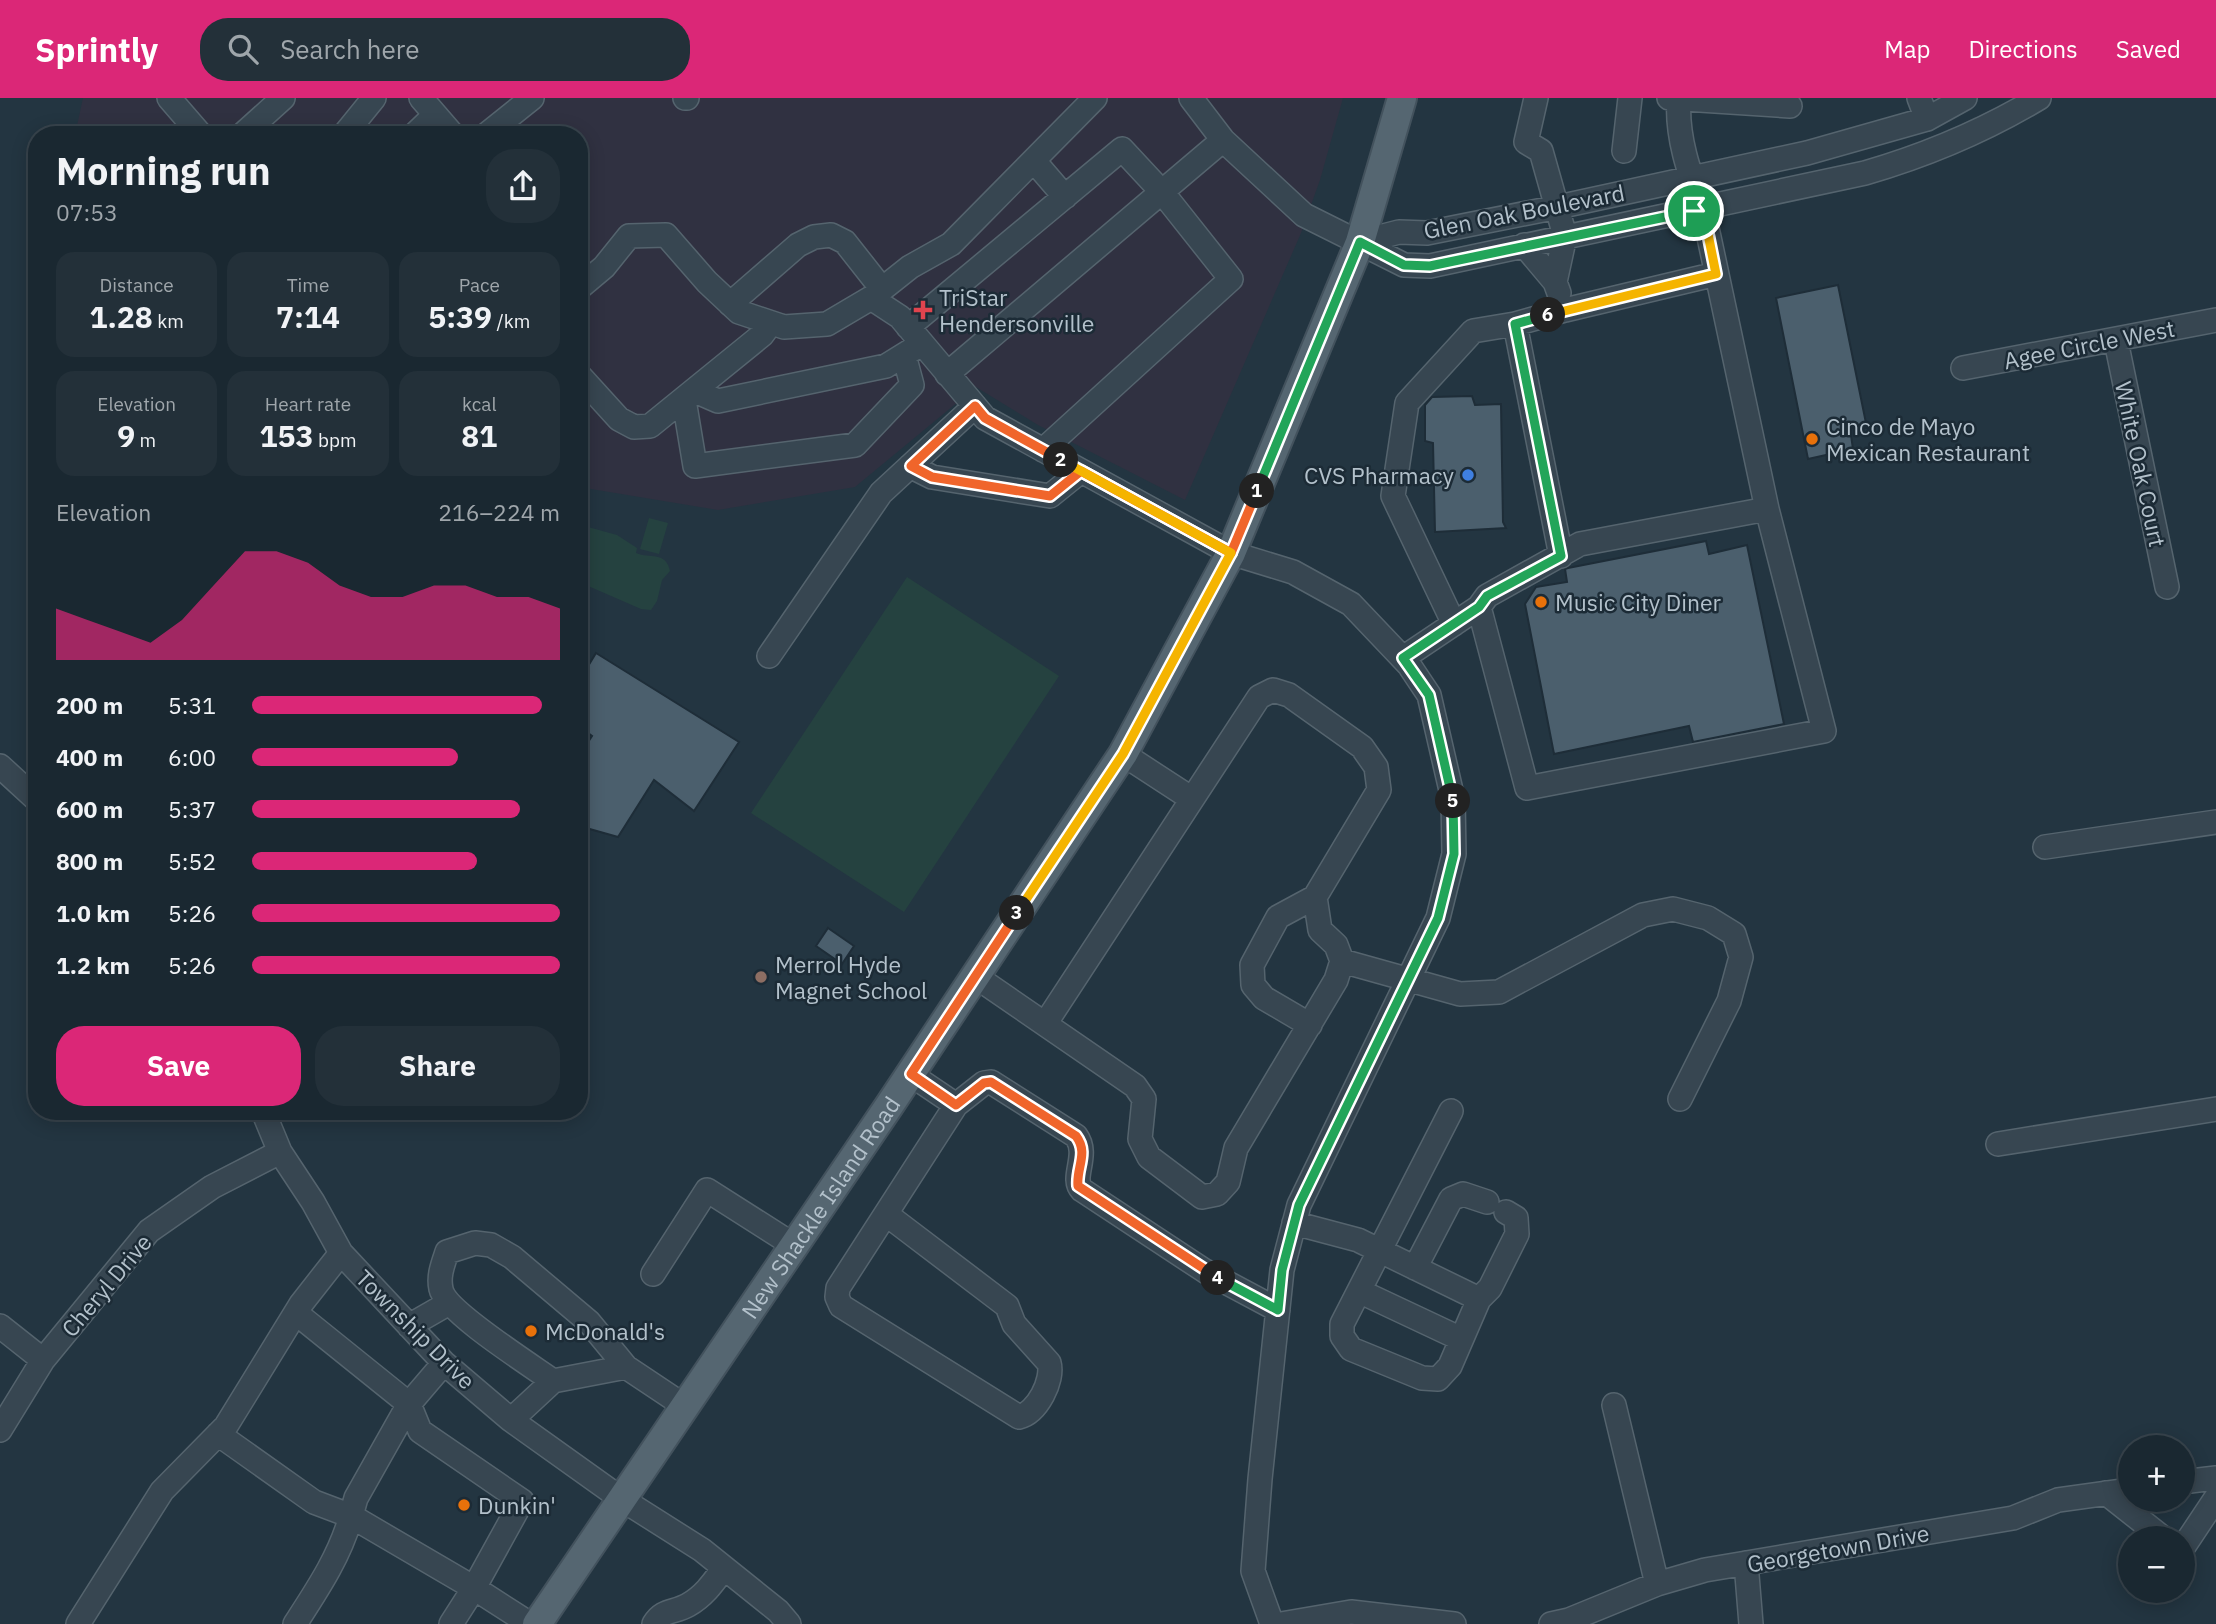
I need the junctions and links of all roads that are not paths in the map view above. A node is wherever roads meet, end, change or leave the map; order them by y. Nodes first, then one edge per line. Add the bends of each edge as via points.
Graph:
1 (169, 98) edge
2 (283, 98) edge
3 (374, 98) edge
4 (532, 98) edge
5 (1096, 98) edge
6 (1191, 98) edge
7 (1402, 98) edge
8 (1536, 98) edge
9 (1630, 98) edge
10 (1669, 98) edge
11 (1679, 98) edge
12 (1965, 98) edge
13 (2039, 98) edge
14 (428, 106) edge
15 (1790, 106) dead end
16 (1923, 109) edge
17 (193, 126) edge
18 (252, 126) edge
19 (351, 126) edge
20 (418, 126) edge
21 (445, 126) edge
22 (497, 126) edge
23 (1223, 140) junction
24 (1624, 150) dead end
25 (1034, 161) junction
26 (1691, 176) junction
27 (1162, 192) junction
28 (1065, 197) junction
29 (1558, 207) junction
30 (1703, 209) junction
31 (1565, 236) junction
32 (1360, 242) junction
33 (1524, 245) junction
34 (1716, 274) junction
35 (588, 280) edge
36 (1555, 282) junction
37 (876, 293) junction
38 (730, 304) junction
39 (1564, 310) junction
40 (2216, 320) edge
41 (771, 323) junction
42 (1515, 324) junction
43 (2116, 341) junction
44 (911, 342) junction
45 (1963, 368) dead end
46 (947, 374) junction
47 (588, 385) edge
48 (689, 396) junction
49 (975, 406) junction
50 (1043, 450) junction
51 (911, 466) junction
52 (1081, 471) junction
53 (1767, 509) junction
54 (1231, 553) junction
55 (1561, 556) junction
56 (2166, 587) dead end
57 (1479, 607) junction
58 (1454, 624) junction
59 (769, 656) dead end
60 (1403, 658) junction
61 (1123, 754) junction
62 (0, 766) edge
63 (28, 792) edge
64 (1192, 799) junction
65 (2216, 822) edge
66 (2045, 847) dead end
67 (1315, 897) junction
68 (1342, 961) junction
69 (975, 976) junction
70 (1410, 979) junction
71 (1045, 1024) junction
72 (1310, 1025) junction
73 (911, 1074) junction
74 (1680, 1099) dead end
75 (956, 1105) junction
76 (2216, 1109) edge
77 (1451, 1111) dead end
78 (267, 1120) edge
79 (1998, 1144) dead end
80 (280, 1152) junction
81 (886, 1214) junction
82 (1294, 1223) junction
83 (795, 1246) junction
84 (1379, 1250) junction
85 (341, 1253) junction
86 (1415, 1268) junction
87 (653, 1274) dead end
88 (1359, 1292) junction
89 (1479, 1298) junction
90 (449, 1303) junction
91 (1278, 1310) junction
92 (296, 1312) junction
93 (0, 1326) edge
94 (410, 1326) junction
95 (1461, 1339) junction
96 (43, 1360) junction
97 (444, 1363) junction
98 (626, 1367) junction
99 (553, 1381) junction
100 (409, 1404) junction
101 (1614, 1405) dead end
102 (686, 1407) junction
103 (511, 1420) junction
104 (0, 1430) edge
105 (218, 1434) junction
106 (2216, 1478) edge
107 (2195, 1480) edge
108 (2118, 1492) edge
109 (2106, 1493) junction
110 (2216, 1498) edge
111 (623, 1500) junction
112 (351, 1516) junction
113 (2148, 1526) edge
114 (2195, 1530) edge
115 (1746, 1563) junction
116 (724, 1568) junction
117 (1657, 1584) junction
118 (474, 1588) junction
119 (78, 1624) edge
120 (295, 1624) edge
121 (451, 1624) edge
122 (530, 1624) edge
123 (537, 1624) edge
124 (654, 1624) edge
125 (789, 1624) edge
126 (1272, 1624) edge
127 (1281, 1624) edge
128 (1454, 1624) edge
129 (1551, 1624) edge
130 (1751, 1624) edge

1 - 17 street
2 - 18 street
3 - 19 street
4 - 22 street
5 - 25 street
6 - 23 street
7 - 32 main road, New Shackle Island Road
8 - 29 street via 1526,142 1541,151
9 - 24 street
10 - 11 street
11 - 15 street
11 - 26 street via 1677,121
12 - 16 street, Glen Oak Boulevard
13 - 30 street, Glen Oak Boulevard via 1984,130 1902,162
14 - 20 street
14 - 21 street
16 - 26 street, Glen Oak Boulevard via 1807,153
23 - 27 street
23 - 32 street via 1304,215
25 - 28 street
25 - 37 street via 951,244
26 - 29 street, Glen Oak Boulevard
26 - 30 street
27 - 28 street via 1122,149
27 - 46 street
27 - 50 street via 1231,279
28 - 44 street
29 - 31 street
29 - 32 street, Glen Oak Boulevard
30 - 31 street, Glen Oak Boulevard
30 - 34 street
31 - 33 street, Glen Oak Boulevard
31 - 36 street
32 - 33 street, Glen Oak Boulevard via 1404,265 1430,266
32 - 54 main road, New Shackle Island Road
33 - 36 street
34 - 39 street
34 - 53 street
35 - 38 street via 629,236 666,235
36 - 39 street
37 - 38 street via 845,242 831,234 798,245
37 - 41 street via 827,324 784,327
37 - 44 street via 900,317
38 - 41 street
39 - 42 street
40 - 43 street, Agee Circle West
41 - 48 street
42 - 55 street
42 - 58 street via 1473,331 1407,402 1393,496
43 - 45 street, Agee Circle West
43 - 56 street, White Oak Court
44 - 46 street
44 - 48 street via 886,366 718,401
44 - 48 street via 912,385 855,445 695,466
46 - 49 street
47 - 48 street via 619,419 634,427 650,426
49 - 50 street via 985,418
49 - 51 street
50 - 52 street
51 - 52 street via 932,477 1050,496
51 - 59 street via 881,493
52 - 54 street
53 - 55 street via 1580,544
53 - 57 street via 1824,731 1527,788
54 - 60 street via 1293,572 1352,604
54 - 61 main road, New Shackle Island Road
55 - 57 street via 1487,596
57 - 58 street
58 - 60 street
60 - 70 street via 1429,695 1453,799 1454,854 1438,918
61 - 64 street
61 - 69 main road, New Shackle Island Road
62 - 63 street
64 - 67 street via 1259,697 1273,690 1289,695 1363,747 1376,766 1379,790
64 - 71 street
65 - 66 street
67 - 68 street via 1320,929 1336,946
67 - 72 street via 1278,917 1252,965 1253,985 1264,998
68 - 70 street
68 - 72 street
69 - 71 street
69 - 73 main road, New Shackle Island Road
70 - 74 street via 1460,994 1499,992 1643,915 1673,909 1709,918 1734,934 1741,957 1729,1001
70 - 82 street
71 - 72 street via 1135,1086 1144,1099 1140,1139 1149,1157 1202,1197 1217,1194 1228,1182 1236,1147
73 - 75 street
73 - 83 main road, New Shackle Island Road
75 - 81 street
75 - 91 street via 991,1082 1076,1136 1083,1156 1077,1181 1082,1190 1205,1271
76 - 79 street
77 - 84 street
78 - 80 street, Township Drive
80 - 85 street, Township Drive
80 - 96 street, Cheryl Drive via 212,1187 149,1231
81 - 81 street via 838,1288 841,1306 1012,1413 1026,1416 1050,1380 1049,1363 1014,1324 1007,1306
82 - 84 street
82 - 91 street
83 - 87 street via 707,1190
83 - 102 main road, New Shackle Island Road
84 - 86 street
84 - 88 street
85 - 92 street
85 - 94 street, Township Drive
86 - 89 street
86 - 89 street via 1451,1199 1463,1194 1497,1207 1516,1218 1517,1234 1490,1288
88 - 95 street
88 - 95 street via 1342,1324 1342,1336 1351,1349 1422,1378 1438,1378 1450,1366
89 - 95 street
90 - 94 street
90 - 98 street via 441,1292 447,1252 475,1243 491,1245 512,1257 589,1322
90 - 99 street
91 - 126 street via 1254,1571
92 - 100 street
92 - 105 street
93 - 96 street
94 - 97 street, Township Drive
96 - 104 street, Cheryl Drive
97 - 100 street
97 - 103 street, Township Drive
98 - 99 street
98 - 102 street
99 - 103 street
100 - 112 street via 356,1498
100 - 118 street via 420,1431 522,1501
101 - 117 street
102 - 111 main road, New Shackle Island Road
103 - 111 street, Township Drive
105 - 112 street via 314,1502
105 - 119 street via 162,1492
106 - 107 street
108 - 109 street, Georgetown Drive
109 - 113 street
109 - 115 street, Georgetown Drive via 2058,1500 2014,1518
110 - 114 street
111 - 116 street, Township Drive
111 - 123 main road, New Shackle Island Road
112 - 118 street
112 - 120 street via 324,1580
115 - 117 street, Georgetown Drive
115 - 130 street
116 - 124 street via 705,1594 660,1615
116 - 125 street, Township Drive
117 - 129 street, Georgetown Drive
118 - 121 street
118 - 122 street
127 - 128 street via 1351,1612

